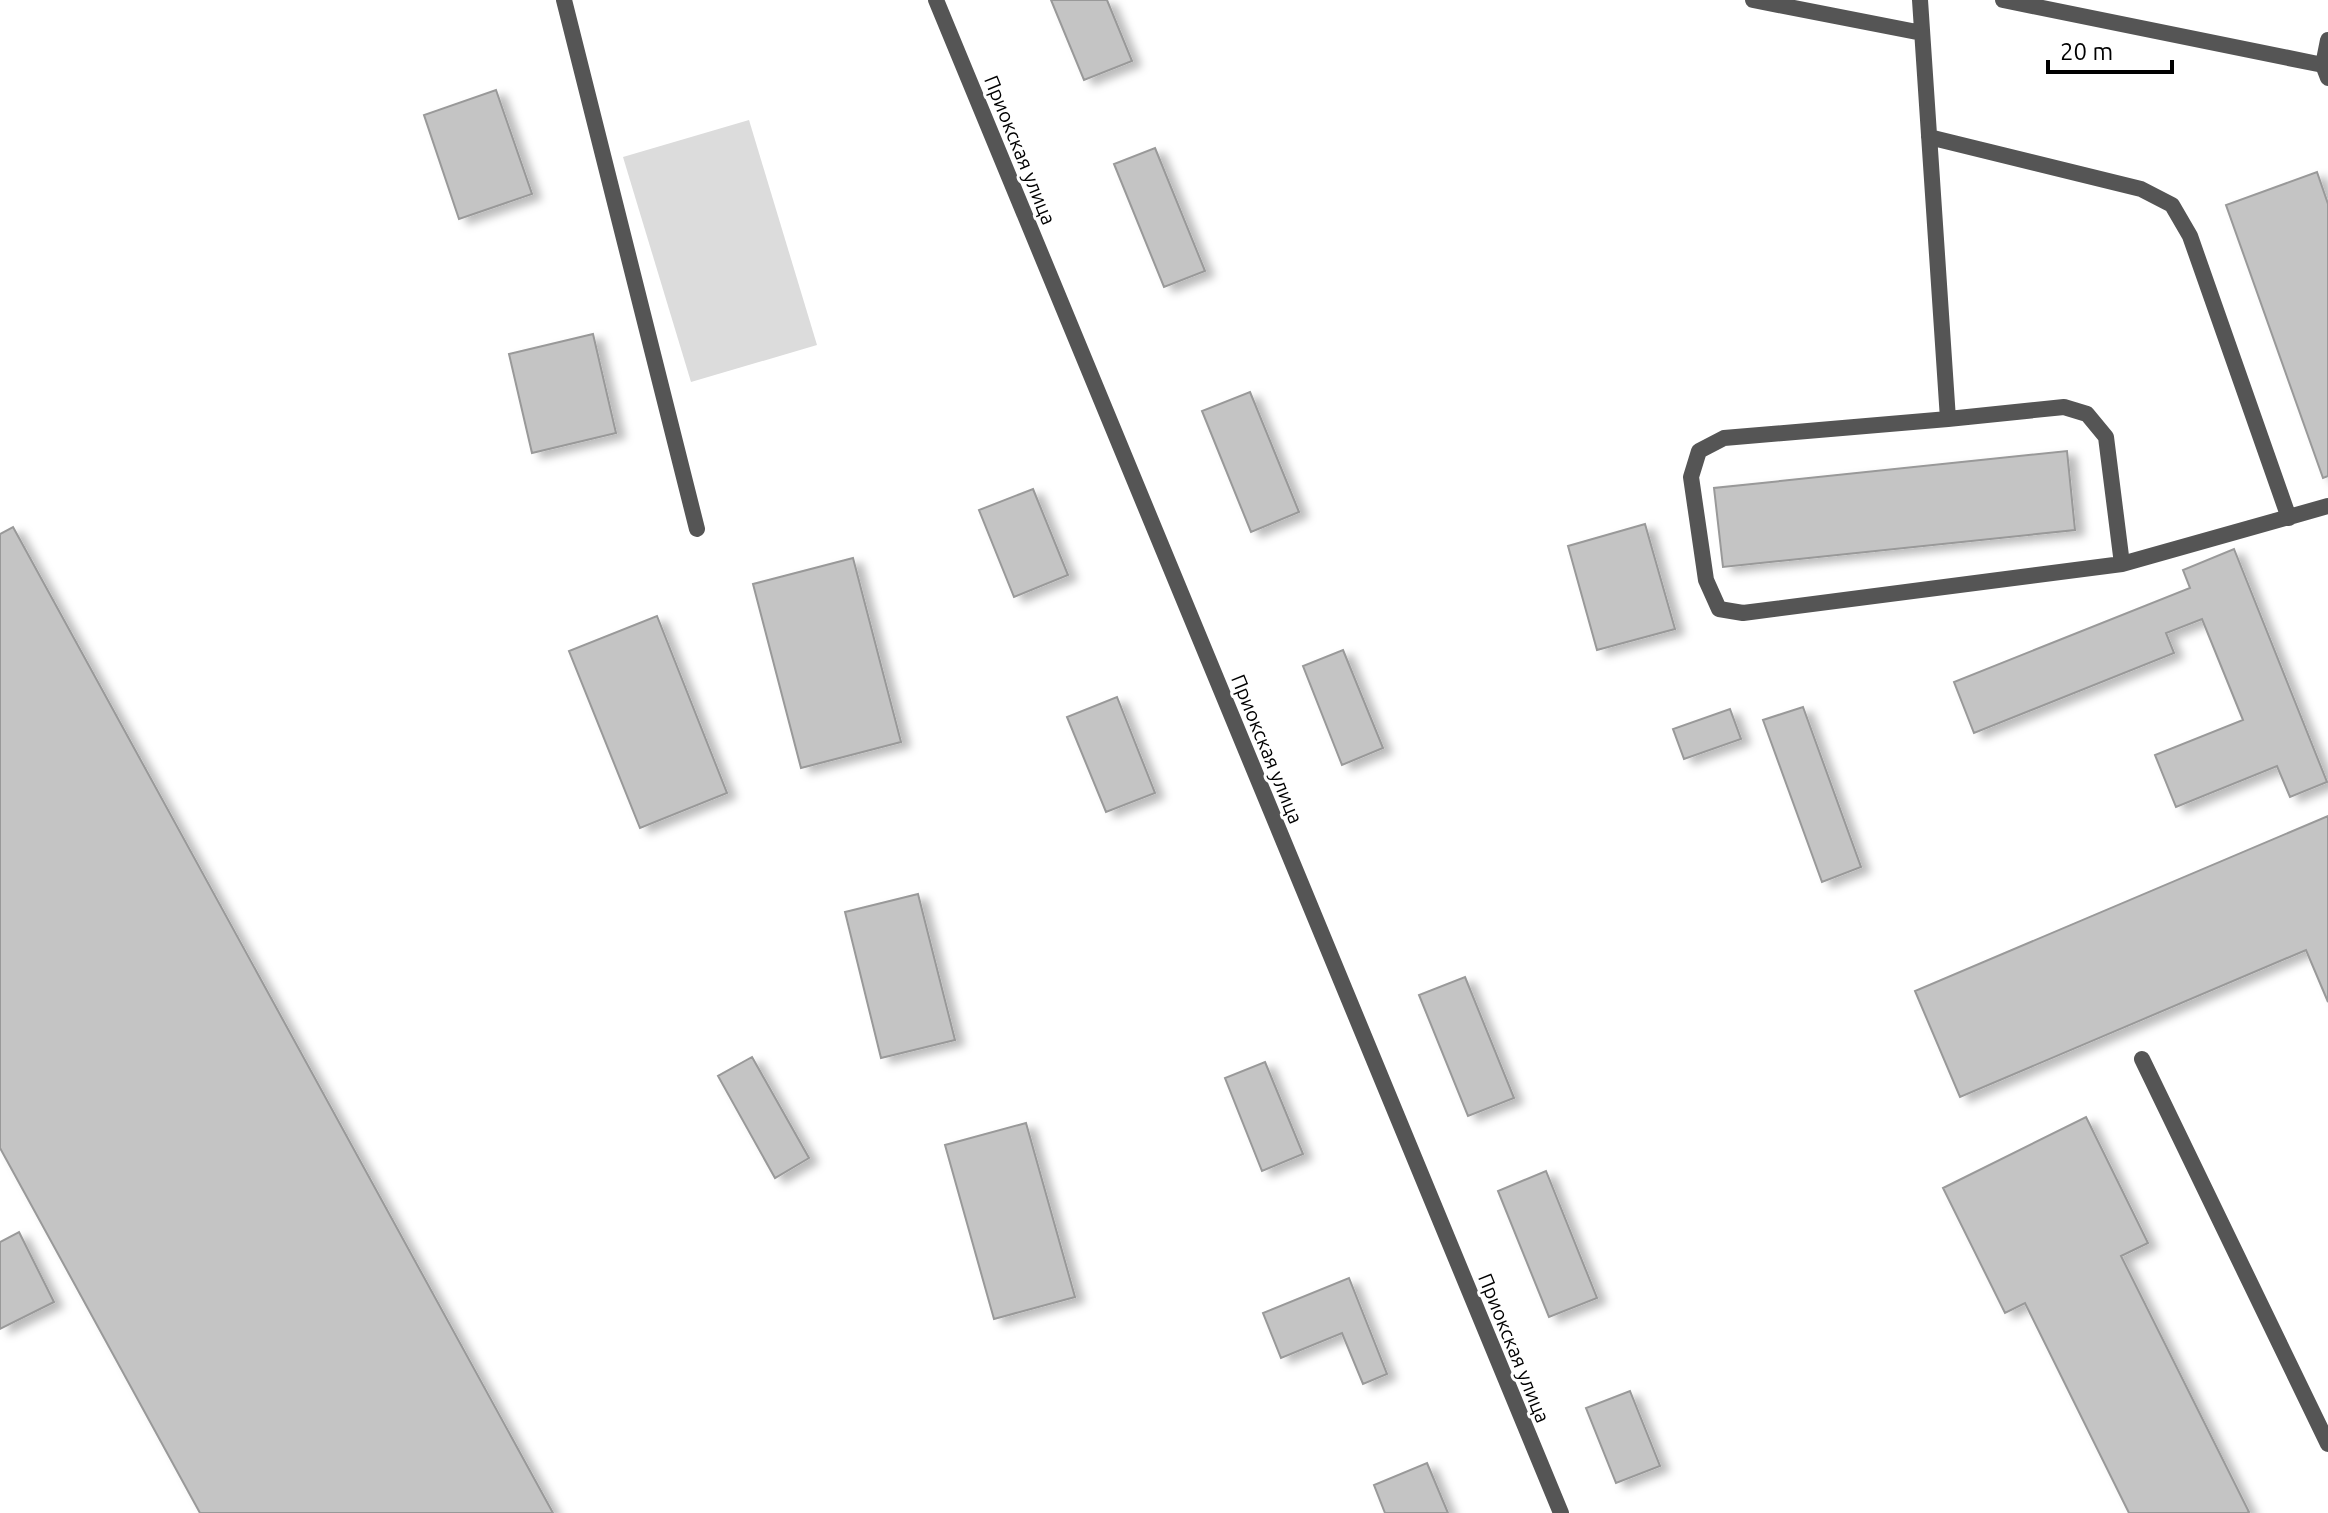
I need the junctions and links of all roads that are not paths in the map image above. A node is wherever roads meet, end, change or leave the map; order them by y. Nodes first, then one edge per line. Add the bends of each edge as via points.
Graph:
1 (564, 0) edge
2 (936, 0) edge
3 (1753, 0) edge
4 (1920, 0) edge
5 (2003, 0) edge
6 (1922, 33) junction
7 (2328, 40) edge
8 (2325, 72) edge
9 (1929, 137) junction
10 (1948, 419) junction
11 (2328, 506) edge
12 (2289, 518) junction
13 (697, 529) dead end
14 (2122, 564) junction
15 (2142, 1059) dead end
16 (2328, 1444) edge
17 (1561, 1513) edge

1 - 13 street
2 - 17 street, Приокская улица
3 - 6 street
4 - 6 street
5 - 8 street
6 - 9 street
7 - 8 street
9 - 10 street
9 - 12 street via 2141,189 2172,205 2190,236
10 - 14 street via 2064,407 2087,414 2106,437
10 - 14 street via 1724,438 1699,451 1691,477 1706,580 1719,609 1743,613
11 - 12 street
12 - 14 street
15 - 16 street

